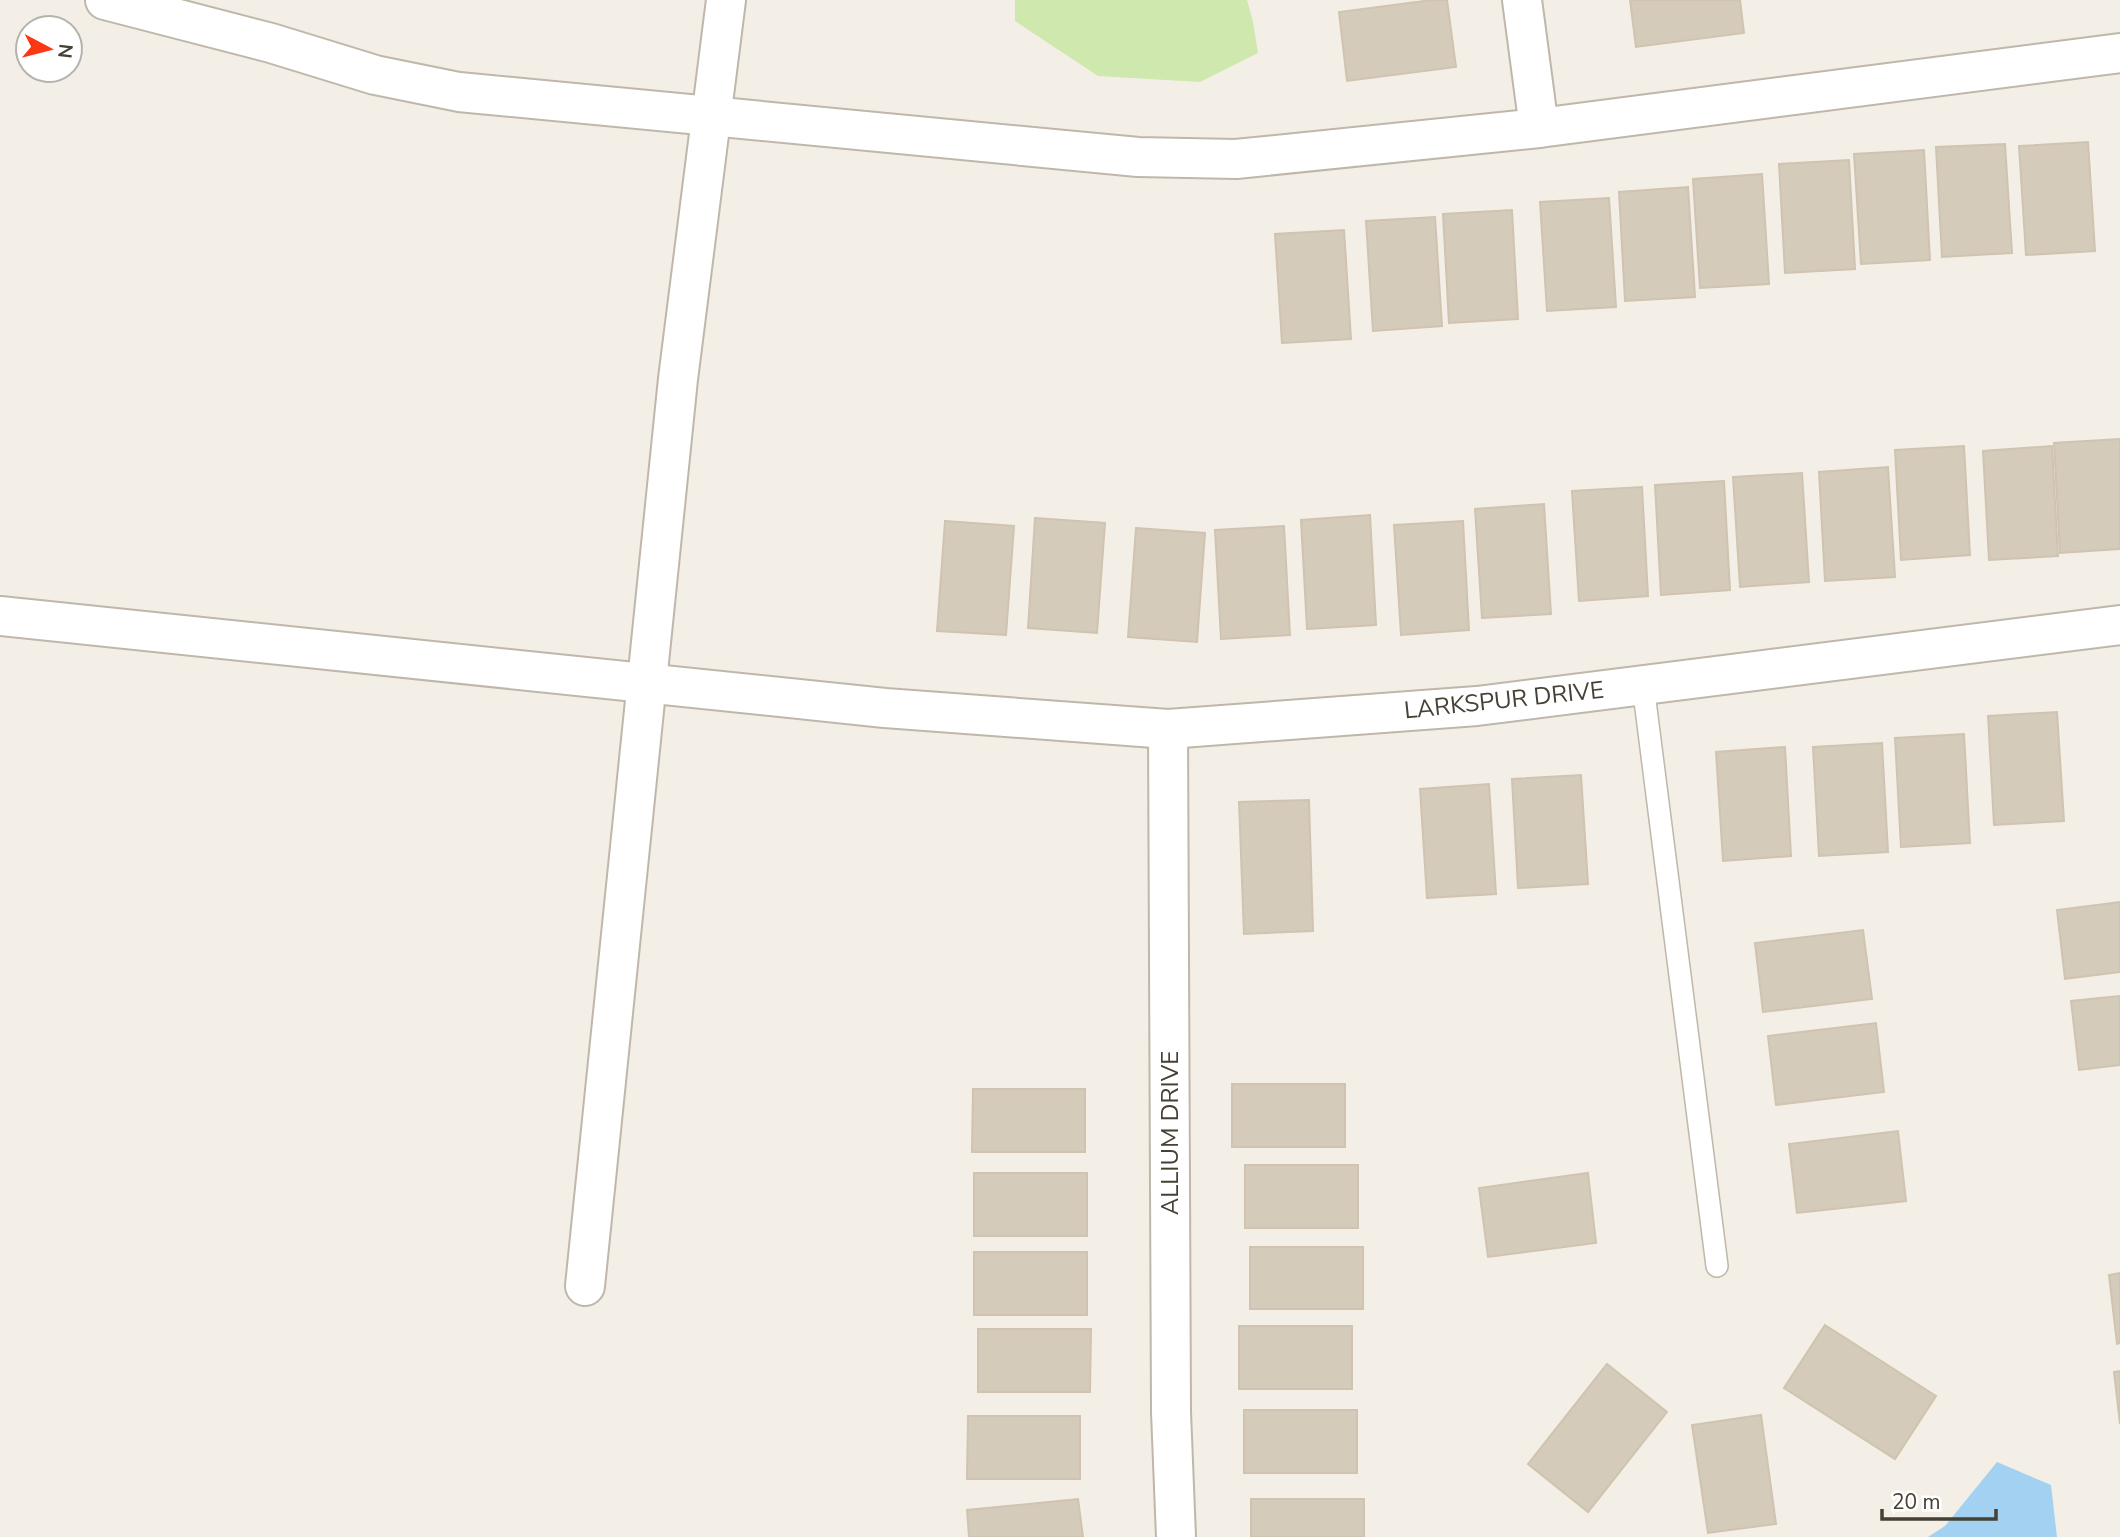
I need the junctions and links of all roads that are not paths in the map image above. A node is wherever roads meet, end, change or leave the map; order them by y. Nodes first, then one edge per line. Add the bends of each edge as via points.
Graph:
1 (105, 0) edge
2 (726, 0) edge
3 (1522, 0) edge
4 (2120, 53) edge
5 (711, 116) junction
6 (1539, 128) junction
7 (0, 616) edge
8 (2120, 625) edge
9 (646, 683) junction
10 (1643, 685) junction
11 (1168, 729) junction
12 (1717, 1266) dead end
13 (585, 1286) dead end
14 (1176, 1537) edge

1 - 5 street via 375,75 459,92
2 - 5 street
3 - 6 street
4 - 6 street
5 - 6 street via 1138,157 1236,159
5 - 9 street
7 - 9 street, LARKSPUR DRIVE
8 - 10 street, LARKSPUR DRIVE
9 - 11 street, LARKSPUR DRIVE via 885,708
9 - 13 street
10 - 11 street, LARKSPUR DRIVE via 1477,706
10 - 12 lane
11 - 14 street, ALLIUM DRIVE via 1171,1412

